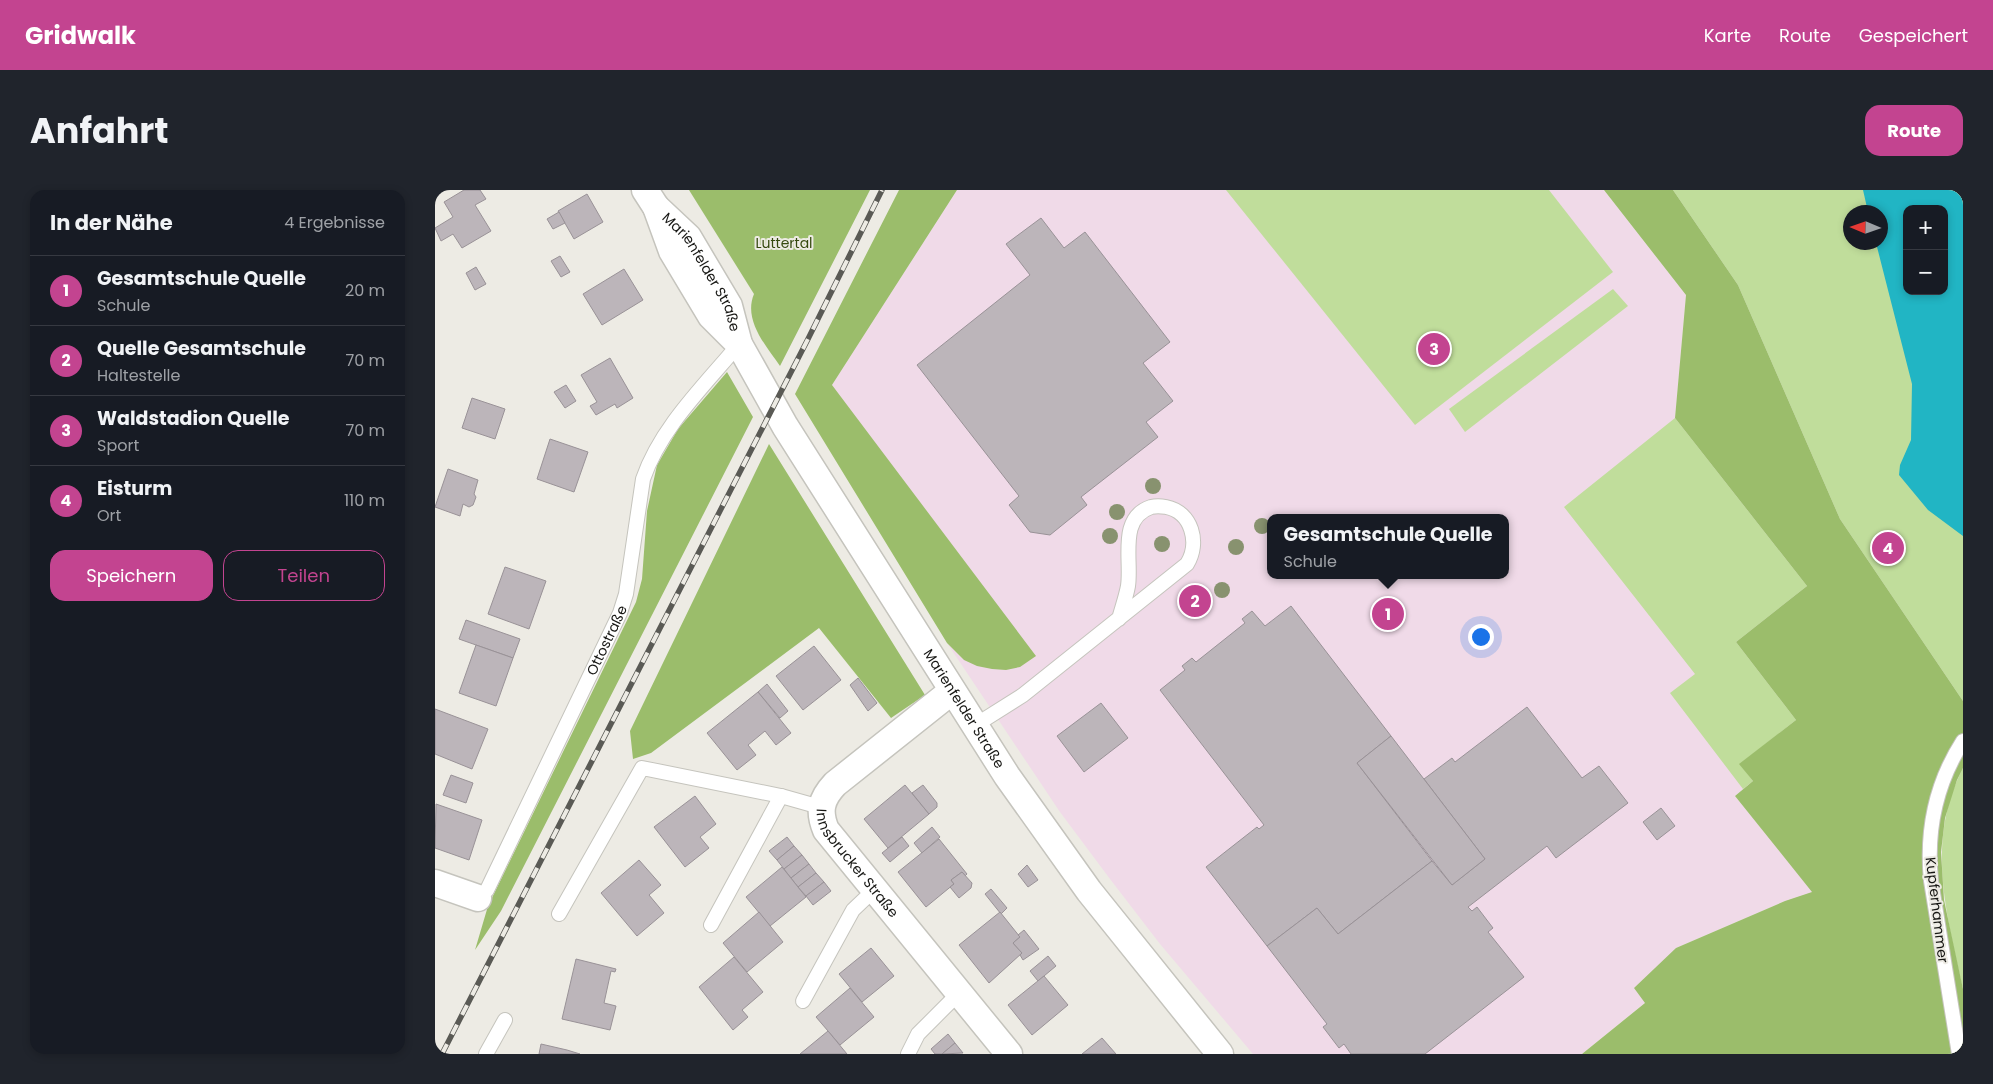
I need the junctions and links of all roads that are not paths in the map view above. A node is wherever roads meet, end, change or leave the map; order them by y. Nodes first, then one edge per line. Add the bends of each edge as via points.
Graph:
1 (651, 198) edge
2 (739, 344) junction
3 (1119, 619) junction
4 (951, 691) junction
5 (974, 726) junction
6 (1963, 741) edge
7 (781, 796) junction
8 (821, 807) junction
9 (435, 883) edge
10 (874, 890) junction
11 (478, 898) joint
12 (559, 914) dead end
13 (711, 925) dead end
14 (959, 993) junction
15 (803, 1001) dead end
16 (505, 1020) dead end
17 (486, 1054) edge
18 (908, 1054) edge
19 (1009, 1054) edge
20 (1220, 1054) edge
21 (1959, 1054) edge

1 - 2 street, Marienfelder Straße via 688,237 729,306
2 - 4 street, Marienfelder Straße via 785,426
2 - 11 lane, Ottostraße via 672,423 649,462 643,479 626,594 620,613 487,890
3 - 3 lane via 1187,564 1193,555 1190,524 1177,510 1151,507 1135,518 1131,525 1128,584
3 - 5 lane via 1023,694
4 - 5 street, Marienfelder Straße
4 - 8 street, Innsbrucker Straße via 835,784
5 - 20 street, Marienfelder Straße via 1089,891
6 - 21 lane, Kupferhammer via 1940,788 1934,810 1929,858
7 - 8 lane
7 - 12 lane via 642,768
7 - 13 lane
8 - 10 street, Innsbrucker Straße via 821,819 826,830
9 - 11 street, Ottostraße
10 - 14 street, Innsbrucker Straße
10 - 15 lane via 853,910
14 - 18 lane via 918,1034
14 - 19 street, Innsbrucker Straße
16 - 17 lane

